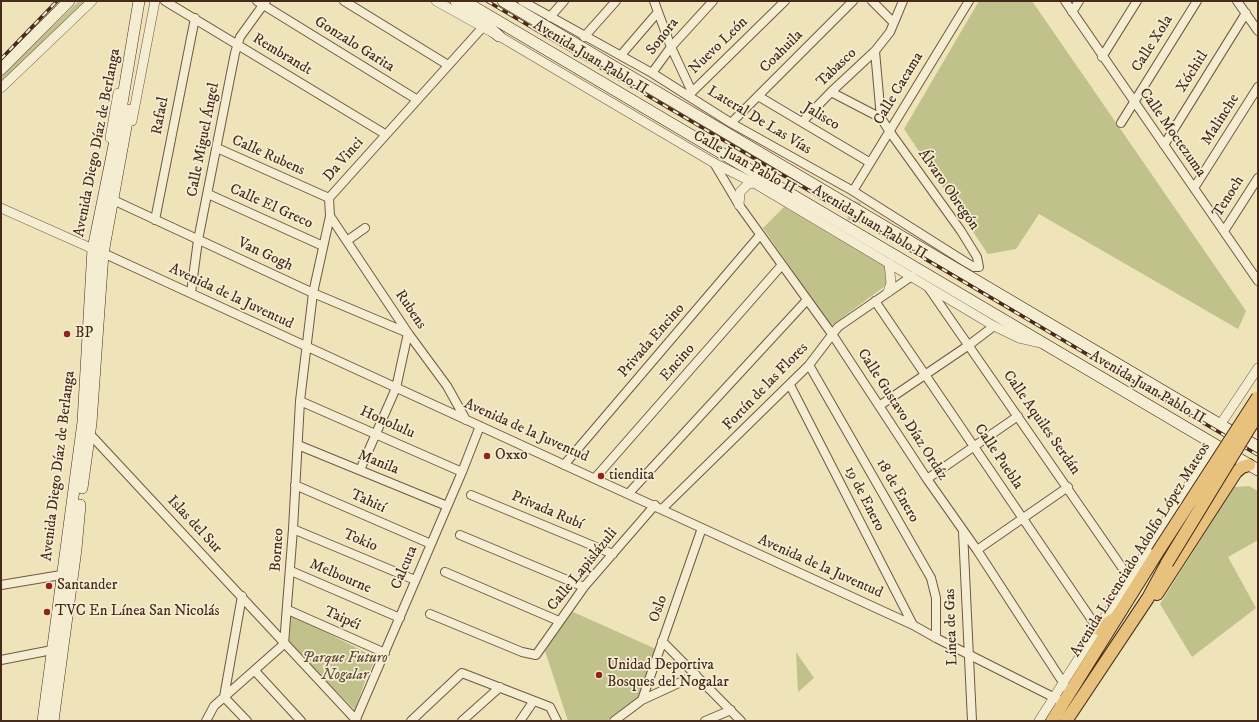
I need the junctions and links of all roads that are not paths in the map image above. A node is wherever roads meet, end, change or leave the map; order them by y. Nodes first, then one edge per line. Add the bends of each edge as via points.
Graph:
1 (69, 1) edge
2 (76, 1) edge
3 (92, 1) edge
4 (134, 1) edge
5 (140, 1) edge
6 (146, 1) edge
7 (155, 1) edge
8 (165, 1) edge
9 (344, 1) edge
10 (436, 1) edge
11 (456, 1) edge
12 (464, 1) edge
13 (503, 1) edge
14 (522, 1) edge
15 (564, 1) edge
16 (616, 1) edge
17 (654, 1) edge
18 (713, 1) edge
19 (785, 1) edge
20 (853, 1) edge
21 (872, 1) edge
22 (903, 1) edge
23 (969, 1) edge
24 (1065, 1) edge
25 (1079, 1) edge
26 (1138, 1) edge
27 (1196, 1) edge
28 (1237, 1) edge
29 (262, 2) edge
30 (658, 12) junction
31 (1072, 12) junction
32 (1246, 13) junction
33 (550, 17) junction
34 (195, 18) junction
35 (893, 22) junction
36 (482, 28) junction
37 (1258, 31) edge
38 (499, 36) junction
39 (584, 37) junction
40 (237, 44) junction
41 (671, 47) junction
42 (875, 51) junction
43 (620, 55) junction
44 (1102, 57) junction
45 (448, 65) junction
46 (1, 69) edge
47 (1, 72) edge
48 (652, 73) junction
49 (1258, 87) edge
50 (1, 88) edge
51 (831, 92) junction
52 (691, 93) junction
53 (758, 96) junction
54 (416, 99) junction
55 (1133, 102) junction
56 (881, 118) junction
57 (123, 122) junction
58 (802, 122) junction
59 (731, 123) junction
60 (1121, 123) dead end
61 (890, 132) junction
62 (385, 134) junction
63 (1164, 145) junction
64 (217, 148) junction
65 (869, 162) junction
66 (714, 163) junction
67 (114, 164) junction
68 (1258, 178) edge
69 (754, 183) junction
70 (1194, 188) junction
71 (208, 194) junction
72 (856, 195) junction
73 (329, 198) junction
74 (112, 199) junction
75 (739, 205) junction
76 (1, 208) edge
77 (330, 216) junction
78 (155, 220) junction
79 (365, 228) dead end
80 (1224, 232) junction
81 (760, 235) junction
82 (198, 240) junction
83 (348, 240) junction
84 (323, 246) junction
85 (98, 251) junction
86 (889, 263) junction
87 (781, 266) junction
88 (979, 267) joint
89 (912, 276) junction
90 (1257, 276) edge
91 (926, 285) junction
92 (888, 292) junction
93 (191, 293) junction
94 (313, 293) junction
95 (807, 300) junction
96 (875, 301) junction
97 (994, 326) junction
98 (408, 333) junction
99 (832, 334) junction
100 (1041, 343) junction
101 (969, 344) junction
102 (306, 347) junction
103 (809, 365) junction
104 (1258, 368) edge
105 (924, 375) junction
106 (790, 385) junction
107 (396, 388) junction
108 (1258, 397) edge
109 (300, 401) junction
110 (879, 406) junction
111 (1258, 414) edge
112 (1018, 416) junction
113 (466, 420) junction
114 (1220, 425) junction
115 (480, 426) junction
116 (86, 430) junction
117 (376, 433) junction
118 (298, 445) junction
119 (1214, 445) junction
120 (974, 447) junction
121 (1258, 447) edge
122 (1205, 459) junction
123 (564, 465) junction
124 (1254, 468) edge
125 (360, 470) junction
126 (462, 472) junction
127 (1232, 477) junction
128 (595, 478) junction
129 (927, 479) junction
130 (295, 485) junction
131 (1068, 487) junction
132 (629, 493) junction
133 (471, 495) dead end
134 (447, 506) junction
135 (658, 507) junction
136 (71, 514) junction
137 (1022, 519) junction
138 (702, 528) junction
139 (293, 529) junction
140 (962, 531) junction
141 (460, 535) dead end
142 (431, 544) junction
143 (76, 549) junction
144 (977, 550) junction
145 (613, 554) junction
146 (291, 571) junction
147 (445, 572) dead end
148 (61, 575) junction
149 (1130, 579) junction
150 (415, 580) junction
151 (1, 585) edge
152 (584, 587) junction
153 (69, 596) junction
154 (242, 596) junction
155 (1148, 598) junction
156 (288, 610) junction
157 (430, 614) dead end
158 (1117, 617) junction
159 (400, 618) junction
160 (559, 621) junction
161 (914, 625) junction
162 (1098, 629) junction
163 (936, 638) junction
164 (662, 641) junction
165 (284, 644) junction
166 (57, 649) junction
167 (385, 653) junction
168 (967, 654) junction
169 (1, 660) edge
170 (255, 671) junction
171 (696, 675) junction
172 (1064, 684) junction
173 (500, 687) junction
174 (224, 697) junction
175 (642, 700) junction
176 (1059, 700) junction
177 (533, 702) junction
178 (731, 710) junction
179 (52, 712) edge
180 (356, 720) edge
181 (43, 721) edge
182 (206, 721) edge
183 (247, 721) edge
184 (301, 721) edge
185 (411, 721) edge
186 (462, 721) edge
187 (520, 721) edge
188 (557, 721) edge
189 (614, 721) edge
190 (705, 721) edge
191 (741, 721) edge
192 (972, 721) edge
193 (1039, 721) edge
194 (1052, 721) edge
195 (1066, 721) edge

1 - 46 main road
2 - 47 street
3 - 50 street
4 - 67 street via 109,144
5 - 57 main road, Avenida Diego Díaz de Berlanga
6 - 57 main road, Avenida Diego Díaz de Berlanga
7 - 67 street via 132,124 124,153
8 - 34 street, Rembrandt
9 - 45 street
10 - 36 street, Calle Juan Pablo II
11 - 38 main road
12 - 100 main road, Avenida Juan Pablo II
13 - 114 main road, Avenida Juan Pablo II
14 - 33 street, Lateral De Las Vías
15 - 33 street
16 - 39 street
17 - 30 street
18 - 41 street, Sonora
19 - 52 street, Nuevo León
20 - 53 street, Coahuila
21 - 35 street
22 - 35 street, Tabasco
23 - 61 street, Calle Cacama
24 - 31 street, Calle Moctezuma
25 - 31 street
26 - 44 street
27 - 55 street, Calle Xola
28 - 32 street
29 - 40 street, Calle Miguel Ángel
29 - 54 street, Gonzalo Garita
30 - 41 street
30 - 43 street
31 - 44 street, Calle Moctezuma
32 - 37 street
32 - 63 street, Xóchitl
33 - 39 street, Lateral De Las Vías
34 - 40 street, Rembrandt
34 - 78 street, Rafael
35 - 42 street, Tabasco via 890,32
36 - 38 street, Calle Juan Pablo II
36 - 45 street, Da Vinci
38 - 66 street, Calle Juan Pablo II
39 - 43 street, Lateral De Las Vías
40 - 62 street, Rembrandt
40 - 64 street, Calle Miguel Ángel
41 - 48 street, Sonora
41 - 52 street
42 - 51 street, Tabasco
42 - 56 street
43 - 48 street, Lateral De Las Vías
44 - 55 street, Calle Moctezuma
45 - 54 street, Da Vinci
48 - 52 street, Lateral De Las Vías
49 - 70 street, Malinche
51 - 56 street
51 - 58 street, Tabasco
52 - 59 street, Lateral De Las Vías
53 - 58 street, Jalisco
53 - 59 street, Coahuila
54 - 62 street, Da Vinci
55 - 60 street, Calle Xola
55 - 63 street, Calle Moctezuma
56 - 61 street, Álvaro Obregón
57 - 67 main road, Avenida Diego Díaz de Berlanga
58 - 65 street, Jalisco
59 - 72 street, Lateral De Las Vías
61 - 65 street, Calle Cacama
61 - 88 street, Álvaro Obregón via 961,231 977,257
62 - 73 street, Da Vinci
63 - 70 street, Calle Moctezuma
64 - 71 street, Calle Miguel Ángel
64 - 73 street, Calle Rubens
65 - 72 street, Calle Cacama
66 - 69 street, Calle Juan Pablo II
66 - 75 street, Calle Gustavo Díaz Ordáz
67 - 74 main road, Avenida Diego Díaz de Berlanga
67 - 85 main road, Avenida Diego Díaz de Berlanga
68 - 80 street, Tenoch
69 - 75 street via 748,184 740,192
69 - 86 street, Calle Juan Pablo II
70 - 80 street, Calle Moctezuma
71 - 82 street, Calle Miguel Ángel
71 - 84 street, Calle El Greco
72 - 88 street, Lateral De Las Vías via 966,263
73 - 77 street, Da Vinci
74 - 78 street, Van Gogh
74 - 85 main road, Avenida Diego Díaz de Berlanga
75 - 81 street, Calle Gustavo Díaz Ordáz
76 - 85 street, Avenida de la Juventud
77 - 83 street, Rubens
77 - 84 street, Da Vinci
78 - 82 street, Van Gogh
79 - 83 street
80 - 90 street, Calle Moctezuma
81 - 87 street, Calle Gustavo Díaz Ordáz
81 - 123 street, Privada Encino
82 - 93 street, Calle Miguel Ángel
82 - 94 street, Van Gogh
83 - 98 street, Rubens
84 - 94 street, Da Vinci
85 - 93 street, Avenida de la Juventud
85 - 116 main road, Avenida Diego Díaz de Berlanga
86 - 89 street, Calle Juan Pablo II
86 - 92 street via 891,283
87 - 95 street, Calle Gustavo Díaz Ordáz
87 - 128 street, Encino
89 - 91 street, Calle Juan Pablo II
89 - 92 street, Fortín de las Flores
91 - 97 street, Calle Juan Pablo II
91 - 101 street, Calle Aquiles Serdán
92 - 96 street, Fortín de las Flores
93 - 102 street, Avenida de la Juventud
94 - 98 street, Van Gogh
94 - 102 street, Da Vinci
95 - 99 street, Calle Gustavo Díaz Ordáz
95 - 132 street
96 - 99 street, Fortín de las Flores
96 - 105 street, Calle Puebla
97 - 100 street, Calle Juan Pablo II via 1018,338
97 - 101 street
98 - 107 street
98 - 113 street, Rubens via 447,386
99 - 103 street, Fortín de las Flores
99 - 110 street, Calle Gustavo Díaz Ordáz
100 - 119 main road, Avenida Juan Pablo II
101 - 105 street
101 - 112 street, Calle Aquiles Serdán
102 - 107 street, Avenida de la Juventud
102 - 109 street, Borneo
103 - 106 street, Fortín de las Flores
103 - 163 street, 18 de Enero via 931,578 936,598
104 - 114 street
105 - 110 street
105 - 120 street, Calle Puebla
106 - 135 street, Fortín de las Flores
106 - 161 street, 19 de Enero
107 - 113 street, Avenida de la Juventud
107 - 117 street
108 - 158 main road, Avenida Licenciado Adolfo López Mateos, bridge
109 - 117 street, Honolulu
109 - 118 street, Borneo
110 - 129 street, Calle Gustavo Díaz Ordáz
111 - 155 main road, Avenida Licenciado Adolfo López Mateos, bridge
112 - 120 street
112 - 131 street, Calle Aquiles Serdán
113 - 115 street, Avenida de la Juventud
114 - 121 main road, Avenida Juan Pablo II
115 - 123 street, Avenida de la Juventud
115 - 126 street, Calcuta
116 - 136 main road, Avenida Diego Díaz de Berlanga
116 - 143 main road, Avenida Diego Díaz de Berlanga
116 - 154 street, Islas del Sur
117 - 125 street
117 - 126 street, Honolulu
118 - 125 street, Manila
118 - 130 street, Borneo
119 - 122 street
119 - 124 main road, Avenida Juan Pablo II
120 - 129 street
120 - 137 street, Calle Puebla
122 - 127 street via 1223,462
122 - 149 street
123 - 128 street, Avenida de la Juventud
124 - 127 main road via 1239,468
125 - 134 street, Manila
126 - 134 street, Calcuta
127 - 155 main road via 1162,588 1155,596
128 - 132 street, Avenida de la Juventud
129 - 140 street, Calle Gustavo Díaz Ordáz
130 - 139 street, Borneo
130 - 142 street, Tahití
131 - 137 street
131 - 149 street, Calle Aquiles Serdán
132 - 135 street, Avenida de la Juventud
133 - 145 street, Privada Rubí
134 - 142 street, Calcuta
135 - 138 street, Avenida de la Juventud
135 - 145 street, Calle Lapislázuli
136 - 143 main road via 75,519
136 - 148 main road, Avenida Diego Díaz de Berlanga
137 - 144 street
137 - 162 street, Calle Puebla
138 - 161 street, Avenida de la Juventud
138 - 164 street, Oslo
139 - 146 street, Borneo
139 - 150 street, Tokio
140 - 144 street, Calle Gustavo Díaz Ordáz
140 - 168 street, Línea de Gas
141 - 152 street
142 - 150 street, Calcuta
143 - 153 main road, Avenida Diego Díaz de Berlanga
144 - 172 street, Calle Gustavo Díaz Ordáz
145 - 152 street, Calle Lapislázuli
146 - 156 street, Borneo
146 - 159 street, Melbourne
147 - 160 street
148 - 151 street
148 - 153 main road via 68,581
148 - 166 main road, Avenida Diego Díaz de Berlanga
149 - 162 street
150 - 159 street, Calcuta
152 - 160 street, Calle Lapislázuli
153 - 166 main road, Avenida Diego Díaz de Berlanga
154 - 165 street, Islas del Sur
154 - 174 street
155 - 195 main road, Avenida Licenciado Adolfo López Mateos
156 - 165 street, Borneo
156 - 167 street, Taipéi
157 - 160 street, Calle Lapislázuli via 522,652 536,655
158 - 162 main road
158 - 176 main road, Avenida Licenciado Adolfo López Mateos
159 - 167 street, Calcuta
161 - 163 street, Avenida de la Juventud
162 - 172 street
163 - 168 street, Avenida de la Juventud
164 - 171 street
164 - 175 street, Oslo
165 - 170 street
165 - 180 street, Islas del Sur
166 - 169 street
166 - 179 main road, Avenida Diego Díaz de Berlanga
166 - 179 main road, Avenida Diego Díaz de Berlanga via 50,665 54,672
167 - 180 street, Calcuta
168 - 176 street, Avenida de la Juventud
168 - 192 street, Línea de Gas
170 - 174 street
170 - 184 street
171 - 175 street
171 - 178 street
172 - 176 street
173 - 177 street
173 - 185 street via 460,673
173 - 186 street
174 - 182 street via 209,712
174 - 183 street
175 - 189 street
176 - 193 street
176 - 194 main road, Avenida Licenciado Adolfo López Mateos
177 - 187 street
177 - 188 street via 550,707
178 - 190 street
178 - 191 street
179 - 181 main road, Avenida Diego Díaz de Berlanga

